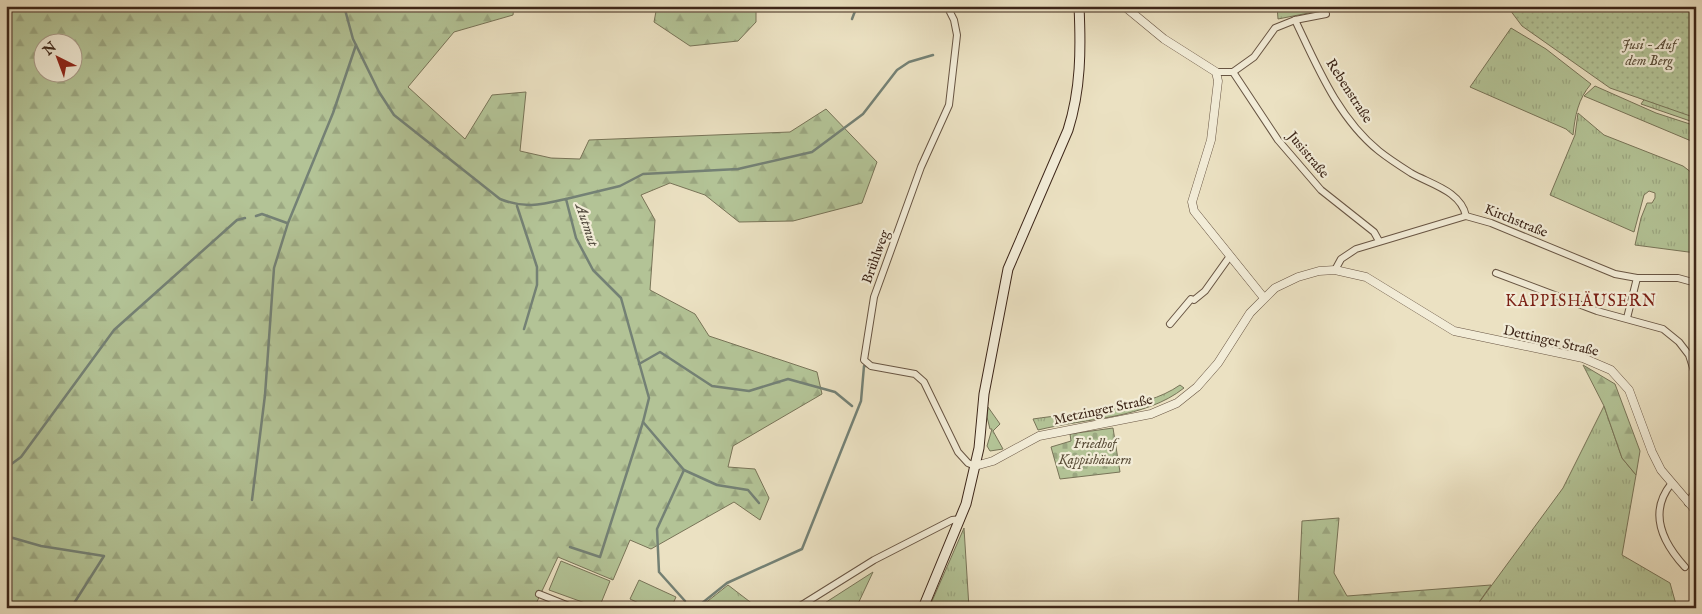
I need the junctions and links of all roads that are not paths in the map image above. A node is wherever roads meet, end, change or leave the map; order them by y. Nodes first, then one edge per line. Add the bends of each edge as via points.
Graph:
1 (946, 6) edge
2 (1079, 6) edge
3 (1126, 8) edge
4 (1326, 14) dead end
5 (1295, 20) junction
6 (1216, 72) junction
7 (1233, 72) junction
8 (1466, 216) junction
9 (1379, 241) junction
10 (1230, 256) junction
11 (1335, 270) junction
12 (1496, 273) dead end
13 (1638, 278) junction
14 (1696, 283) edge
15 (1264, 298) junction
16 (1627, 318) junction
17 (1170, 324) dead end
18 (1696, 377) edge
19 (975, 466) junction
20 (1671, 484) junction
21 (1696, 490) edge
22 (1688, 503) junction
23 (1696, 511) edge
24 (962, 519) junction
25 (1685, 567) dead end
26 (539, 594) dead end
27 (574, 608) edge
28 (797, 608) edge
29 (923, 608) edge

1 - 19 street, Brühlweg via 954,20 957,35 949,105 921,167 874,297 864,360 871,366 915,374 924,382 958,452
2 - 19 main road via 1079,76 1075,109 1008,269 986,384
3 - 6 street via 1164,39
4 - 5 street
5 - 7 street via 1275,28 1254,57
5 - 8 street, Rebenstraße via 1322,78 1352,123 1378,150 1411,173 1452,194 1464,208
6 - 7 street
6 - 10 street via 1218,81 1211,140 1192,202 1194,211
7 - 9 street, Jusistraße via 1282,145 1321,190 1374,232
8 - 9 street, Kirchstraße
8 - 13 street, Kirchstraße via 1491,223 1615,274
9 - 11 street, Kirchstraße via 1341,259
10 - 15 street
10 - 17 street via 1205,291 1194,300 1191,298
11 - 15 street, Metzinger Straße via 1298,277 1275,288
11 - 20 street, Dettinger Straße via 1366,277 1454,331 1583,358 1612,370 1629,390 1652,452
12 - 16 street via 1597,311
13 - 14 street, Kirchstraße via 1678,278
13 - 16 street
15 - 19 street, Metzinger Straße via 1218,364 1177,403 1151,414 1039,436 993,461
16 - 18 street via 1663,329 1679,342 1689,355
19 - 24 main road
20 - 22 street, Dettinger Straße
20 - 25 street via 1662,495 1658,511 1670,551
21 - 22 street
22 - 23 street, Dettinger Straße
24 - 28 street via 952,520 874,560
24 - 29 main road
26 - 27 street

